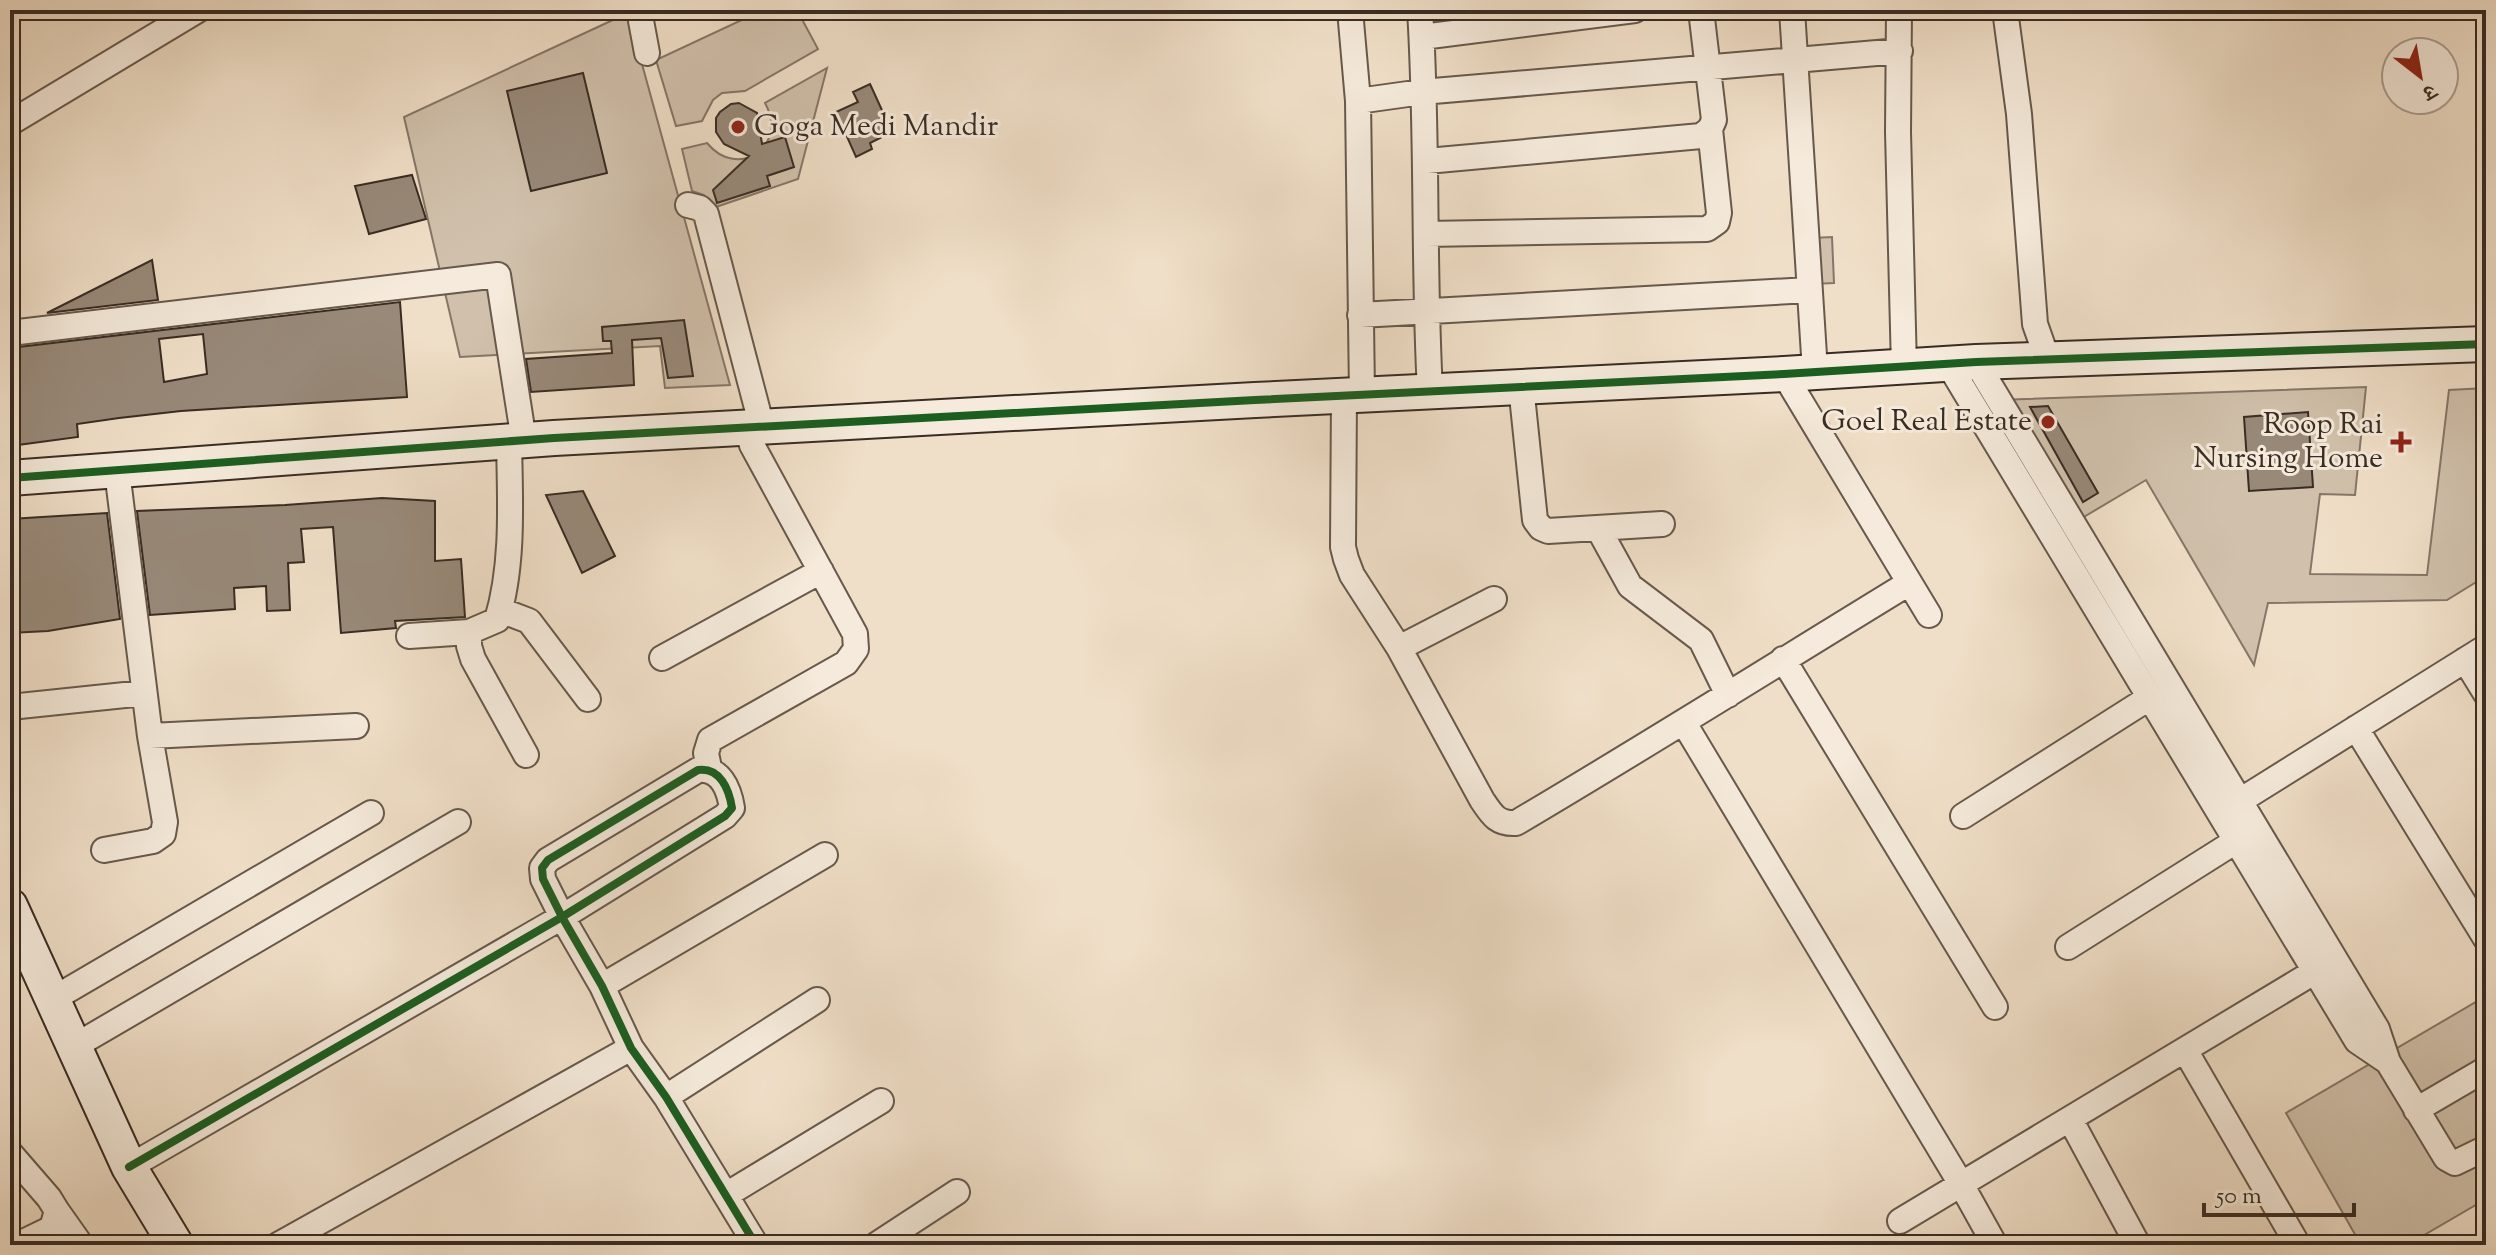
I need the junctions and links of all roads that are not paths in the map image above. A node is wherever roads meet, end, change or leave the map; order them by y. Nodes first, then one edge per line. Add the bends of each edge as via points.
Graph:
1 (198, 10) edge
2 (639, 10) edge
3 (1350, 10) edge
4 (1420, 10) edge
5 (1635, 10) edge
6 (1701, 10) edge
7 (1792, 10) edge
8 (1899, 10) edge
9 (2005, 10) edge
10 (1422, 37) junction
11 (1900, 51) junction
12 (647, 53) dead end
13 (1794, 58) junction
14 (1707, 68) junction
15 (1422, 92) junction
16 (1358, 101) junction
17 (10, 123) edge
18 (1710, 129) junction
19 (1427, 161) junction
20 (688, 205) dead end
21 (1426, 234) junction
22 (1809, 290) junction
23 (1425, 312) junction
24 (1360, 315) junction
25 (10, 333) edge
26 (2486, 344) edge
27 (2048, 361) junction
28 (1963, 363) junction
29 (1904, 368) junction
30 (1800, 373) junction
31 (1521, 386) junction
32 (1430, 391) junction
33 (1353, 395) junction
34 (754, 427) junction
35 (517, 442) junction
36 (117, 471) junction
37 (10, 478) edge
38 (1662, 524) dead end
39 (1598, 528) junction
40 (821, 571) junction
41 (1909, 583) junction
42 (1494, 599) dead end
43 (500, 610) junction
44 (1929, 615) dead end
45 (469, 632) junction
46 (409, 636) dead end
47 (2486, 647) edge
48 (1399, 648) junction
49 (662, 658) dead end
50 (1783, 659) junction
51 (2465, 660) junction
52 (144, 693) junction
53 (2486, 694) edge
54 (1728, 695) junction
55 (2149, 698) junction
56 (588, 699) dead end
57 (10, 707) edge
58 (1684, 723) junction
59 (356, 726) dead end
60 (2356, 728) junction
61 (150, 736) junction
62 (526, 755) dead end
63 (709, 768) junction
64 (2238, 802) junction
65 (371, 813) dead end
66 (1963, 816) dead end
67 (458, 822) dead end
68 (2236, 841) junction
69 (104, 850) dead end
70 (825, 855) dead end
71 (10, 906) edge
72 (562, 917) junction
73 (2486, 939) edge
74 (2068, 947) dead end
75 (2314, 972) junction
76 (602, 986) junction
77 (53, 999) junction
78 (817, 1000) dead end
79 (1995, 1007) dead end
80 (75, 1046) junction
81 (631, 1048) junction
82 (2185, 1050) junction
83 (2388, 1062) junction
84 (2486, 1069) edge
85 (666, 1097) junction
86 (881, 1101) dead end
87 (2416, 1110) junction
88 (2070, 1119) junction
89 (2486, 1148) edge
90 (10, 1153) edge
91 (129, 1167) junction
92 (1961, 1184) junction
93 (957, 1192) dead end
94 (726, 1195) junction
95 (57, 1211) junction
96 (1900, 1221) dead end
97 (17, 1245) edge
98 (81, 1245) edge
99 (176, 1245) edge
100 (278, 1245) edge
101 (756, 1245) edge
102 (876, 1245) edge
103 (1995, 1245) edge
104 (2138, 1245) edge
105 (2298, 1245) edge

1 - 17 street
2 - 12 street
3 - 16 street
4 - 10 street
5 - 10 street
6 - 14 street
7 - 13 street
8 - 11 street
9 - 27 street via 2019,114 2035,324
10 - 15 street
11 - 13 street
11 - 29 street
13 - 14 street
13 - 22 street
14 - 15 street
14 - 18 street via 1714,120
15 - 16 street
15 - 19 street
16 - 24 street
18 - 19 street via 1701,136
18 - 21 street via 1719,213 1707,229
19 - 21 street
20 - 34 street via 706,214
21 - 23 street
22 - 23 street
22 - 30 street
23 - 24 street
23 - 32 street
24 - 33 street
25 - 35 street via 498,275
26 - 27 street
27 - 28 street
28 - 29 street
28 - 55 street
28 - 64 street
29 - 30 street
30 - 31 street
30 - 41 street
31 - 32 street
31 - 39 street via 1535,520 1548,531
32 - 33 street
33 - 34 street
33 - 48 street via 1343,547 1352,575
34 - 35 street
34 - 40 street via 752,445
35 - 36 street
35 - 43 street
36 - 37 street
36 - 52 street
38 - 39 street
39 - 54 street via 1630,586 1701,640
40 - 49 street
40 - 63 street via 855,634 856,649 846,663 710,740
41 - 44 street
41 - 50 street
42 - 48 street
43 - 45 street via 497,620
43 - 56 street via 529,621
45 - 46 street
45 - 62 street via 473,659
47 - 51 street
48 - 58 street via 1482,800 1504,824 1516,823
50 - 54 street
50 - 79 street
51 - 53 street
51 - 60 street
52 - 57 street
52 - 61 street
54 - 58 street
55 - 66 street
55 - 68 street
58 - 92 street
59 - 61 street
60 - 64 street
60 - 73 street
61 - 69 street via 164,803 163,834 153,841
63 - 72 street via 548,860 543,879
63 - 72 street via 717,772 730,798 732,808 725,816
64 - 83 street via 2377,1029
65 - 77 street
67 - 80 street
68 - 74 street
68 - 75 street
70 - 76 street
71 - 77 street
72 - 76 street
72 - 91 street
75 - 82 street
75 - 83 street via 2357,1041
76 - 81 street
77 - 80 street
78 - 85 street
80 - 91 street
81 - 85 street
81 - 100 street
82 - 88 street
82 - 105 street
83 - 87 street
84 - 87 street
85 - 94 street
86 - 94 street
87 - 89 street via 2446,1158 2455,1163
88 - 92 street
88 - 104 street
90 - 95 street
91 - 99 street
92 - 96 street
92 - 103 street
93 - 102 street
94 - 101 street
95 - 97 street via 52,1228
95 - 98 street

